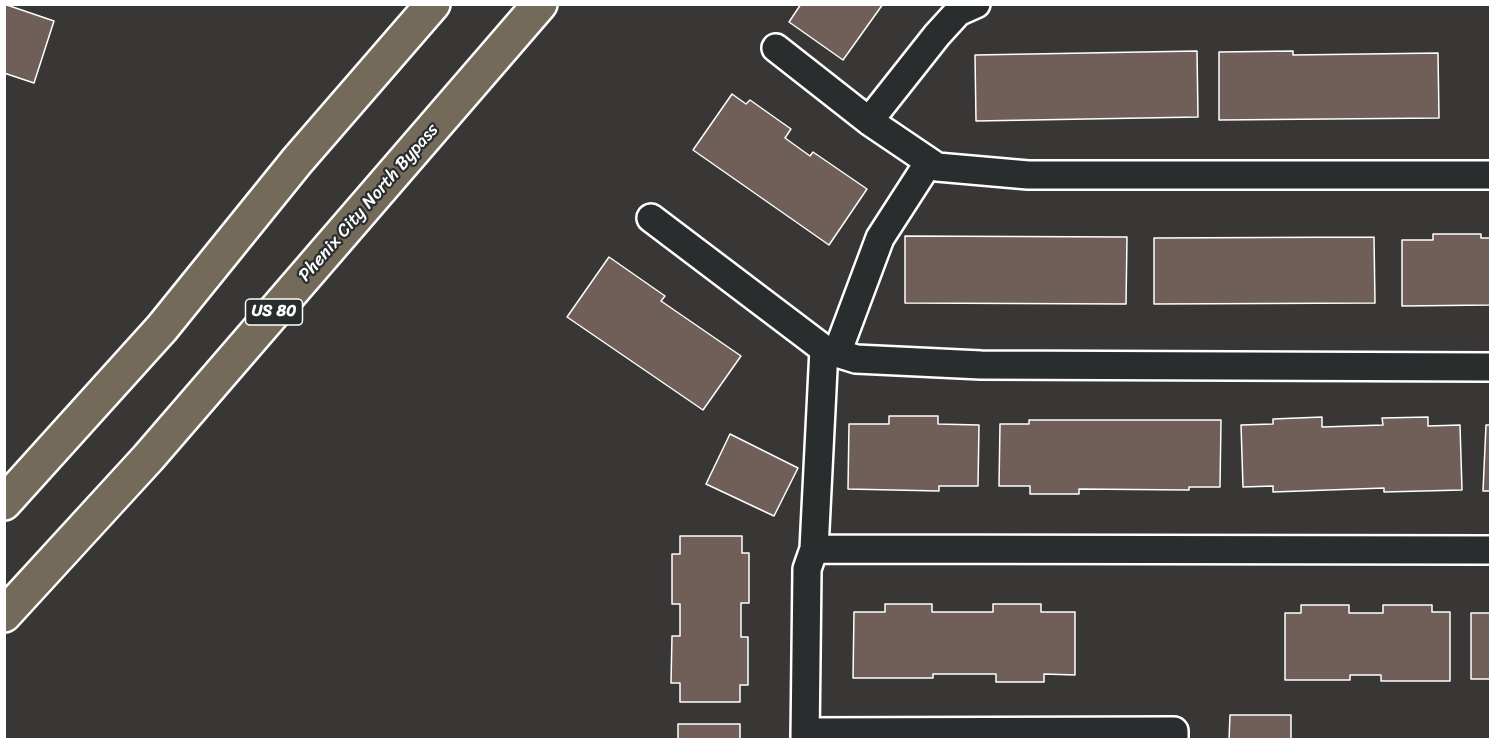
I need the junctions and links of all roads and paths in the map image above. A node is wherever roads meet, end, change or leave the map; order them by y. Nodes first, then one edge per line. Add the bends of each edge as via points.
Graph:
1 (433, 4) edge
2 (540, 4) edge
3 (976, 4) edge
4 (776, 48) dead end
5 (869, 121) junction
6 (929, 162) junction
7 (1491, 175) edge
8 (651, 218) dead end
9 (831, 351) junction
10 (1491, 367) edge
11 (4, 503) edge
12 (814, 549) junction
13 (1491, 550) edge
14 (4, 615) edge
15 (805, 736) edge
16 (1174, 740) edge

1 - 11 highway via 297,161 162,328
2 - 14 highway, Phenix City North Bypass / US 80 via 148,458
3 - 5 street via 958,12
4 - 5 street
5 - 6 street
6 - 7 street via 937,167 1028,176
6 - 9 street via 880,238
8 - 9 street
9 - 10 street via 856,359 981,365
9 - 12 street
12 - 13 street
12 - 15 street via 807,569
15 - 16 street via 1174,731

